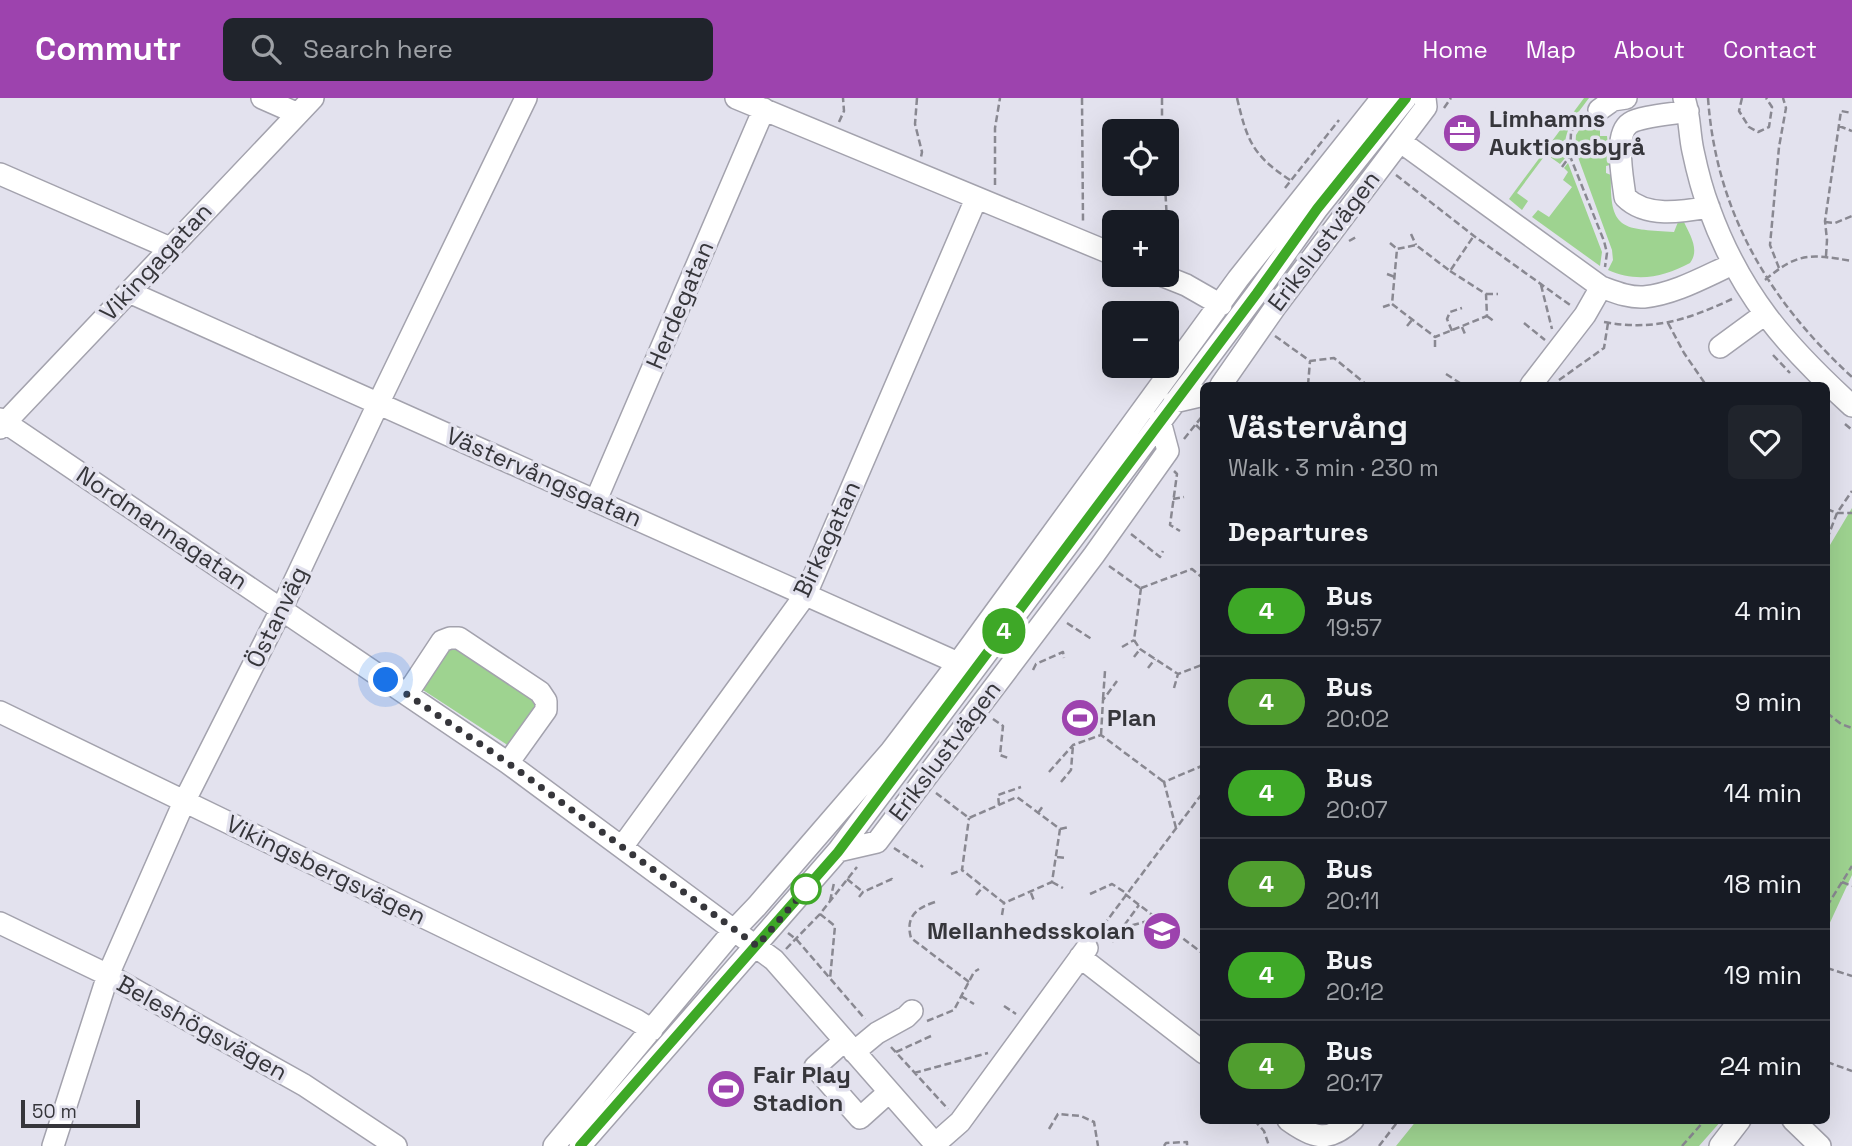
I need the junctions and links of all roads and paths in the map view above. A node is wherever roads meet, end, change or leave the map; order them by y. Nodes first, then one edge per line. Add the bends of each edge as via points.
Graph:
1 (262, 98) edge
2 (313, 98) edge
3 (526, 98) edge
4 (736, 98) edge
5 (843, 98) edge
6 (917, 98) edge
7 (1000, 98) edge
8 (1082, 98) edge
9 (1162, 98) edge
10 (1237, 98) edge
11 (1382, 98) edge
12 (1406, 98) edge
13 (1425, 98) edge
14 (1626, 98) edge
15 (1708, 98) edge
16 (1742, 98) edge
17 (1766, 98) edge
18 (1783, 98) edge
19 (1687, 102) edge
20 (764, 109) junction
21 (296, 113) junction
22 (1591, 113) joint
23 (1852, 113) edge
24 (1162, 119) edge
25 (1631, 122) junction
26 (1838, 126) junction
27 (1852, 131) edge
28 (831, 137) junction
29 (1401, 142) junction
30 (1570, 156) junction
31 (1562, 167) dead end
32 (916, 173) junction
33 (0, 174) edge
34 (1291, 180) dead end
35 (985, 202) junction
36 (1709, 207) junction
37 (1852, 216) edge
38 (1825, 222) junction
39 (1411, 234) dead end
40 (1474, 236) dead end
41 (1084, 242) junction
42 (1390, 243) dead end
43 (1416, 245) junction
44 (170, 248) junction
45 (1397, 249) junction
46 (1102, 250) edge
47 (1826, 257) junction
48 (1852, 261) edge
49 (1733, 264) junction
50 (1779, 268) junction
51 (1450, 271) junction
52 (1387, 274) dead end
53 (1395, 277) junction
54 (1766, 279) junction
55 (1179, 283) edge
56 (1541, 285) dead end
57 (1601, 287) junction
58 (129, 292) junction
59 (1486, 294) junction
60 (1498, 294) dead end
61 (1392, 304) junction
62 (1221, 305) junction
63 (1383, 307) dead end
64 (1462, 308) dead end
65 (1765, 314) junction
66 (1487, 316) junction
67 (1412, 320) junction
68 (1495, 322) dead end
69 (1524, 323) dead end
70 (1608, 323) dead end
71 (1668, 323) dead end
72 (1407, 326) dead end
73 (1261, 327) junction
74 (1462, 327) junction
75 (1531, 328) dead end
76 (1452, 331) junction
77 (1465, 334) dead end
78 (1435, 337) junction
79 (1435, 347) dead end
80 (1561, 347) junction
81 (1720, 347) dead end
82 (1310, 361) junction
83 (1446, 374) dead end
84 (1852, 377) edge
85 (1537, 378) edge
86 (1223, 382) edge
87 (1308, 382) edge
88 (1363, 382) edge
89 (1458, 382) edge
90 (1558, 382) edge
91 (1704, 382) edge
92 (1827, 382) edge
93 (1830, 385) edge
94 (1200, 397) edge
95 (1174, 402) junction
96 (378, 404) junction
97 (1852, 406) edge
98 (1200, 420) edge
99 (1160, 421) junction
100 (2, 423) edge
101 (1196, 425) junction
102 (1200, 429) edge
103 (1165, 455) junction
104 (1852, 491) edge
105 (1184, 497) dead end
106 (1174, 499) junction
107 (596, 500) junction
108 (1830, 510) edge
109 (1837, 513) junction
110 (1852, 513) edge
111 (1830, 530) edge
112 (1180, 531) dead end
113 (1146, 545) dead end
114 (1163, 551) dead end
115 (1094, 555) junction
116 (1199, 574) edge
117 (1140, 588) junction
118 (806, 594) junction
119 (281, 610) junction
120 (1078, 631) dead end
121 (1093, 640) dead end
122 (1134, 640) junction
123 (1122, 647) dead end
124 (1140, 649) junction
125 (1134, 657) dead end
126 (1064, 658) dead end
127 (1155, 659) junction
128 (958, 663) junction
129 (1200, 666) edge
130 (1148, 668) dead end
131 (1033, 670) dead end
132 (1105, 671) dead end
133 (1178, 674) junction
134 (1117, 681) dead end
135 (1174, 688) dead end
136 (407, 694) junction
137 (1103, 699) junction
138 (978, 707) junction
139 (0, 712) edge
140 (1830, 715) edge
141 (1012, 724) dead end
142 (1003, 726) junction
143 (1852, 728) edge
144 (1101, 735) junction
145 (1073, 745) junction
146 (1008, 758) dead end
147 (508, 763) junction
148 (1200, 767) edge
149 (1049, 772) dead end
150 (922, 782) junction
151 (1061, 782) dead end
152 (1164, 782) junction
153 (1021, 787) dead end
154 (1031, 796) dead end
155 (1200, 796) edge
156 (184, 802) junction
157 (1025, 803) junction
158 (999, 805) junction
159 (1043, 806) dead end
160 (1038, 813) junction
161 (969, 818) junction
162 (1069, 827) dead end
163 (1176, 828) junction
164 (1060, 829) junction
165 (877, 842) junction
166 (622, 847) junction
167 (838, 852) junction
168 (1057, 856) junction
169 (908, 858) dead end
170 (1066, 858) dead end
171 (923, 866) dead end
172 (1852, 866) edge
173 (962, 870) junction
174 (951, 874) dead end
175 (847, 879) junction
176 (894, 882) dead end
177 (1052, 882) junction
178 (1842, 882) junction
179 (1852, 886) edge
180 (983, 887) junction
181 (1063, 888) dead end
182 (863, 891) junction
183 (1031, 892) junction
184 (1090, 894) dead end
185 (1126, 894) junction
186 (976, 895) dead end
187 (859, 897) dead end
188 (817, 901) dead end
189 (1034, 901) dead end
190 (1830, 901) edge
191 (935, 902) dead end
192 (1004, 903) junction
193 (1139, 905) junction
194 (825, 908) junction
195 (820, 914) junction
196 (1002, 915) dead end
197 (1160, 921) junction
198 (0, 923) edge
199 (1122, 928) junction
200 (734, 929) junction
201 (1112, 942) dead end
202 (757, 946) junction
203 (1200, 951) edge
204 (1083, 952) junction
205 (836, 953) dead end
206 (832, 956) junction
207 (774, 960) junction
208 (1830, 969) edge
209 (979, 970) dead end
210 (108, 975) junction
211 (1852, 976) edge
212 (830, 979) dead end
213 (969, 982) junction
214 (961, 996) junction
215 (974, 1004) dead end
216 (1004, 1006) dead end
217 (915, 1018) joint
218 (1022, 1018) dead end
219 (652, 1030) junction
220 (931, 1036) dead end
221 (1016, 1045) junction
222 (849, 1047) junction
223 (1200, 1050) edge
224 (896, 1052) dead end
225 (1830, 1063) edge
226 (1852, 1071) edge
227 (914, 1073) dead end
228 (889, 1092) junction
229 (1258, 1124) edge
230 (1295, 1124) edge
231 (1349, 1124) edge
232 (1396, 1124) edge
233 (1701, 1124) edge
234 (1737, 1124) edge
235 (1797, 1124) edge
236 (1048, 1129) dead end
237 (936, 1145) edge
238 (53, 1146) edge
239 (397, 1146) edge
240 (554, 1146) edge
241 (580, 1146) edge
242 (1098, 1146) edge
243 (1164, 1146) edge
244 (1187, 1146) edge
245 (1269, 1146) edge
246 (1379, 1146) edge
247 (1682, 1146) edge
248 (1720, 1146) edge
249 (1820, 1146) edge

1 - 21 street
2 - 21 street, Vikingagatan
3 - 96 street, Östanväg
4 - 20 street
5 - 28 path via 844,111
6 - 32 path via 915,124 922,152
7 - 35 path
8 - 41 path
9 - 24 path
10 - 34 path via 1247,138 1269,166
11 - 62 street, Erikslustvägen
12 - 95 street, Erikslustvägen
13 - 29 street, Erikslustvägen via 1426,107
14 - 22 street
14 - 25 street
15 - 54 path via 1718,166 1731,208
16 - 17 path via 1739,111 1758,132 1769,127 1772,107
18 - 50 path via 1786,108 1770,245
19 - 25 street
19 - 36 street via 1693,149
20 - 28 street
20 - 107 street, Herdegatan
21 - 44 street, Vikingagatan
22 - 30 path via 1571,132
23 - 26 path via 1841,111
25 - 36 street via 1623,129 1620,145 1625,197 1635,206 1654,211
26 - 27 path
26 - 38 path
28 - 32 street
29 - 57 street
29 - 73 street, Erikslustvägen
30 - 31 path
30 - 57 path via 1607,253
32 - 35 street
33 - 44 street
35 - 41 street
35 - 118 street, Birkagatan
36 - 49 street
37 - 38 path
38 - 47 path
39 - 43 path
40 - 51 path
41 - 46 street
42 - 45 path
43 - 45 path
43 - 51 path
44 - 58 street, Vikingagatan
45 - 53 path
47 - 48 path
47 - 50 path via 1799,257
49 - 57 street via 1644,297
49 - 65 street
50 - 54 path
51 - 59 path
52 - 53 path
53 - 61 path
54 - 84 path via 1824,352
55 - 62 street
56 - 80 path via 1555,340
57 - 80 street
58 - 96 street, Västervångsgatan
58 - 100 street, Vikingagatan
59 - 60 path
59 - 66 path
61 - 63 path
61 - 67 path
62 - 128 street, Erikslustvägen
64 - 76 path via 1450,312 1447,319
65 - 81 street
65 - 92 street via 1784,340
66 - 68 path
66 - 74 path
67 - 72 path
67 - 78 path
69 - 75 path
70 - 90 path via 1604,348
71 - 91 path
73 - 82 path
73 - 86 street, Erikslustvägen
74 - 76 path
74 - 77 path
76 - 78 path
78 - 79 path
80 - 85 street
82 - 87 path
82 - 88 path via 1334,358
83 - 89 path
93 - 97 street
94 - 95 street
95 - 99 street, Erikslustvägen
96 - 107 street, Västervångsgatan
96 - 119 street, Östanväg
98 - 101 path
99 - 103 street
99 - 167 street, Erikslustvägen
100 - 119 street, Nordmannagatan
101 - 102 path
101 - 103 path
103 - 106 path via 1177,474
103 - 115 street, Erikslustvägen
104 - 109 path
105 - 106 path
106 - 112 path via 1170,525
107 - 118 street, Västervångsgatan
108 - 109 path
109 - 110 path
109 - 111 path
113 - 114 path via 1160,557
115 - 117 path
115 - 138 street, Erikslustvägen
116 - 117 path via 1192,569
117 - 122 path
118 - 128 street, Västervångsgatan
118 - 166 street, Birkagatan
119 - 136 street, Nordmannagatan
119 - 156 street, Östanväg
120 - 121 path
122 - 123 path
122 - 124 path
124 - 125 path
124 - 127 path
126 - 131 path via 1063,652 1036,664
127 - 130 path
127 - 133 path
128 - 200 street, Erikslustvägen via 891,751
129 - 133 path
132 - 137 path
133 - 135 path
134 - 137 path
136 - 147 street, Nordmannagatan
136 - 147 street via 442,641 450,638 459,638 540,692 545,710
137 - 144 path
138 - 142 path
138 - 150 street, Erikslustvägen
139 - 156 street, Vikingsbergsvägen
140 - 143 path
141 - 142 path
142 - 146 path via 1000,755
144 - 145 path
144 - 152 path
145 - 149 path
145 - 151 path via 1071,770
147 - 166 street, Nordmannagatan
148 - 152 path
150 - 161 path
150 - 165 street, Erikslustvägen
152 - 163 path
153 - 158 path via 998,795
154 - 157 path
155 - 163 path
156 - 210 street, Östanväg
156 - 219 street, Vikingsbergsvägen
157 - 158 path via 1017,797
157 - 160 path
158 - 161 path
159 - 160 path
160 - 164 path
161 - 173 path
162 - 164 path
163 - 185 path
164 - 168 path
165 - 167 street, Erikslustvägen
165 - 175 path
166 - 200 street, Nordmannagatan
167 - 202 street, Erikslustvägen
168 - 170 path
168 - 177 path
169 - 171 path
172 - 178 path
173 - 174 path
173 - 180 path
175 - 182 path
175 - 194 path
176 - 182 path
177 - 181 path
177 - 183 path
178 - 179 path
178 - 190 path
180 - 186 path
180 - 192 path
182 - 187 path
183 - 189 path
183 - 192 path
184 - 185 path via 1112,884
185 - 193 path
185 - 204 path
188 - 194 path
191 - 213 path via 913,913 911,938
192 - 196 path
193 - 197 path
193 - 199 path
194 - 195 path
195 - 206 path via 835,926
195 - 207 path
197 - 199 path
197 - 203 path
198 - 210 street, Beleshögsvägen
199 - 201 path
200 - 202 street, Nordmannagatan
200 - 219 street, Erikslustvägen
202 - 207 street, Nordmannagatan
202 - 241 street, Erikslustvägen
204 - 221 street
204 - 223 street
205 - 206 path
206 - 212 path
207 - 222 street, Nordmannagatan
208 - 211 path
209 - 213 path
210 - 238 street, Östanväg
210 - 239 street, Beleshögsvägen via 304,1085
213 - 214 path
214 - 215 path
214 - 217 path via 954,1011
216 - 218 path
217 - 222 street via 906,1017
219 - 240 street, Erikslustvägen
220 - 224 path
221 - 227 path
221 - 237 street via 960,1122
222 - 228 street, Nordmannagatan
222 - 228 street via 815,1067 860,1118
225 - 226 path
228 - 237 street, Nordmannagatan
229 - 245 path
230 - 231 street via 1316,1136 1340,1133
232 - 246 path
233 - 247 path
234 - 248 street
235 - 249 street
236 - 242 path via 1058,1114 1081,1116 1094,1122
243 - 244 path via 1187,1142

